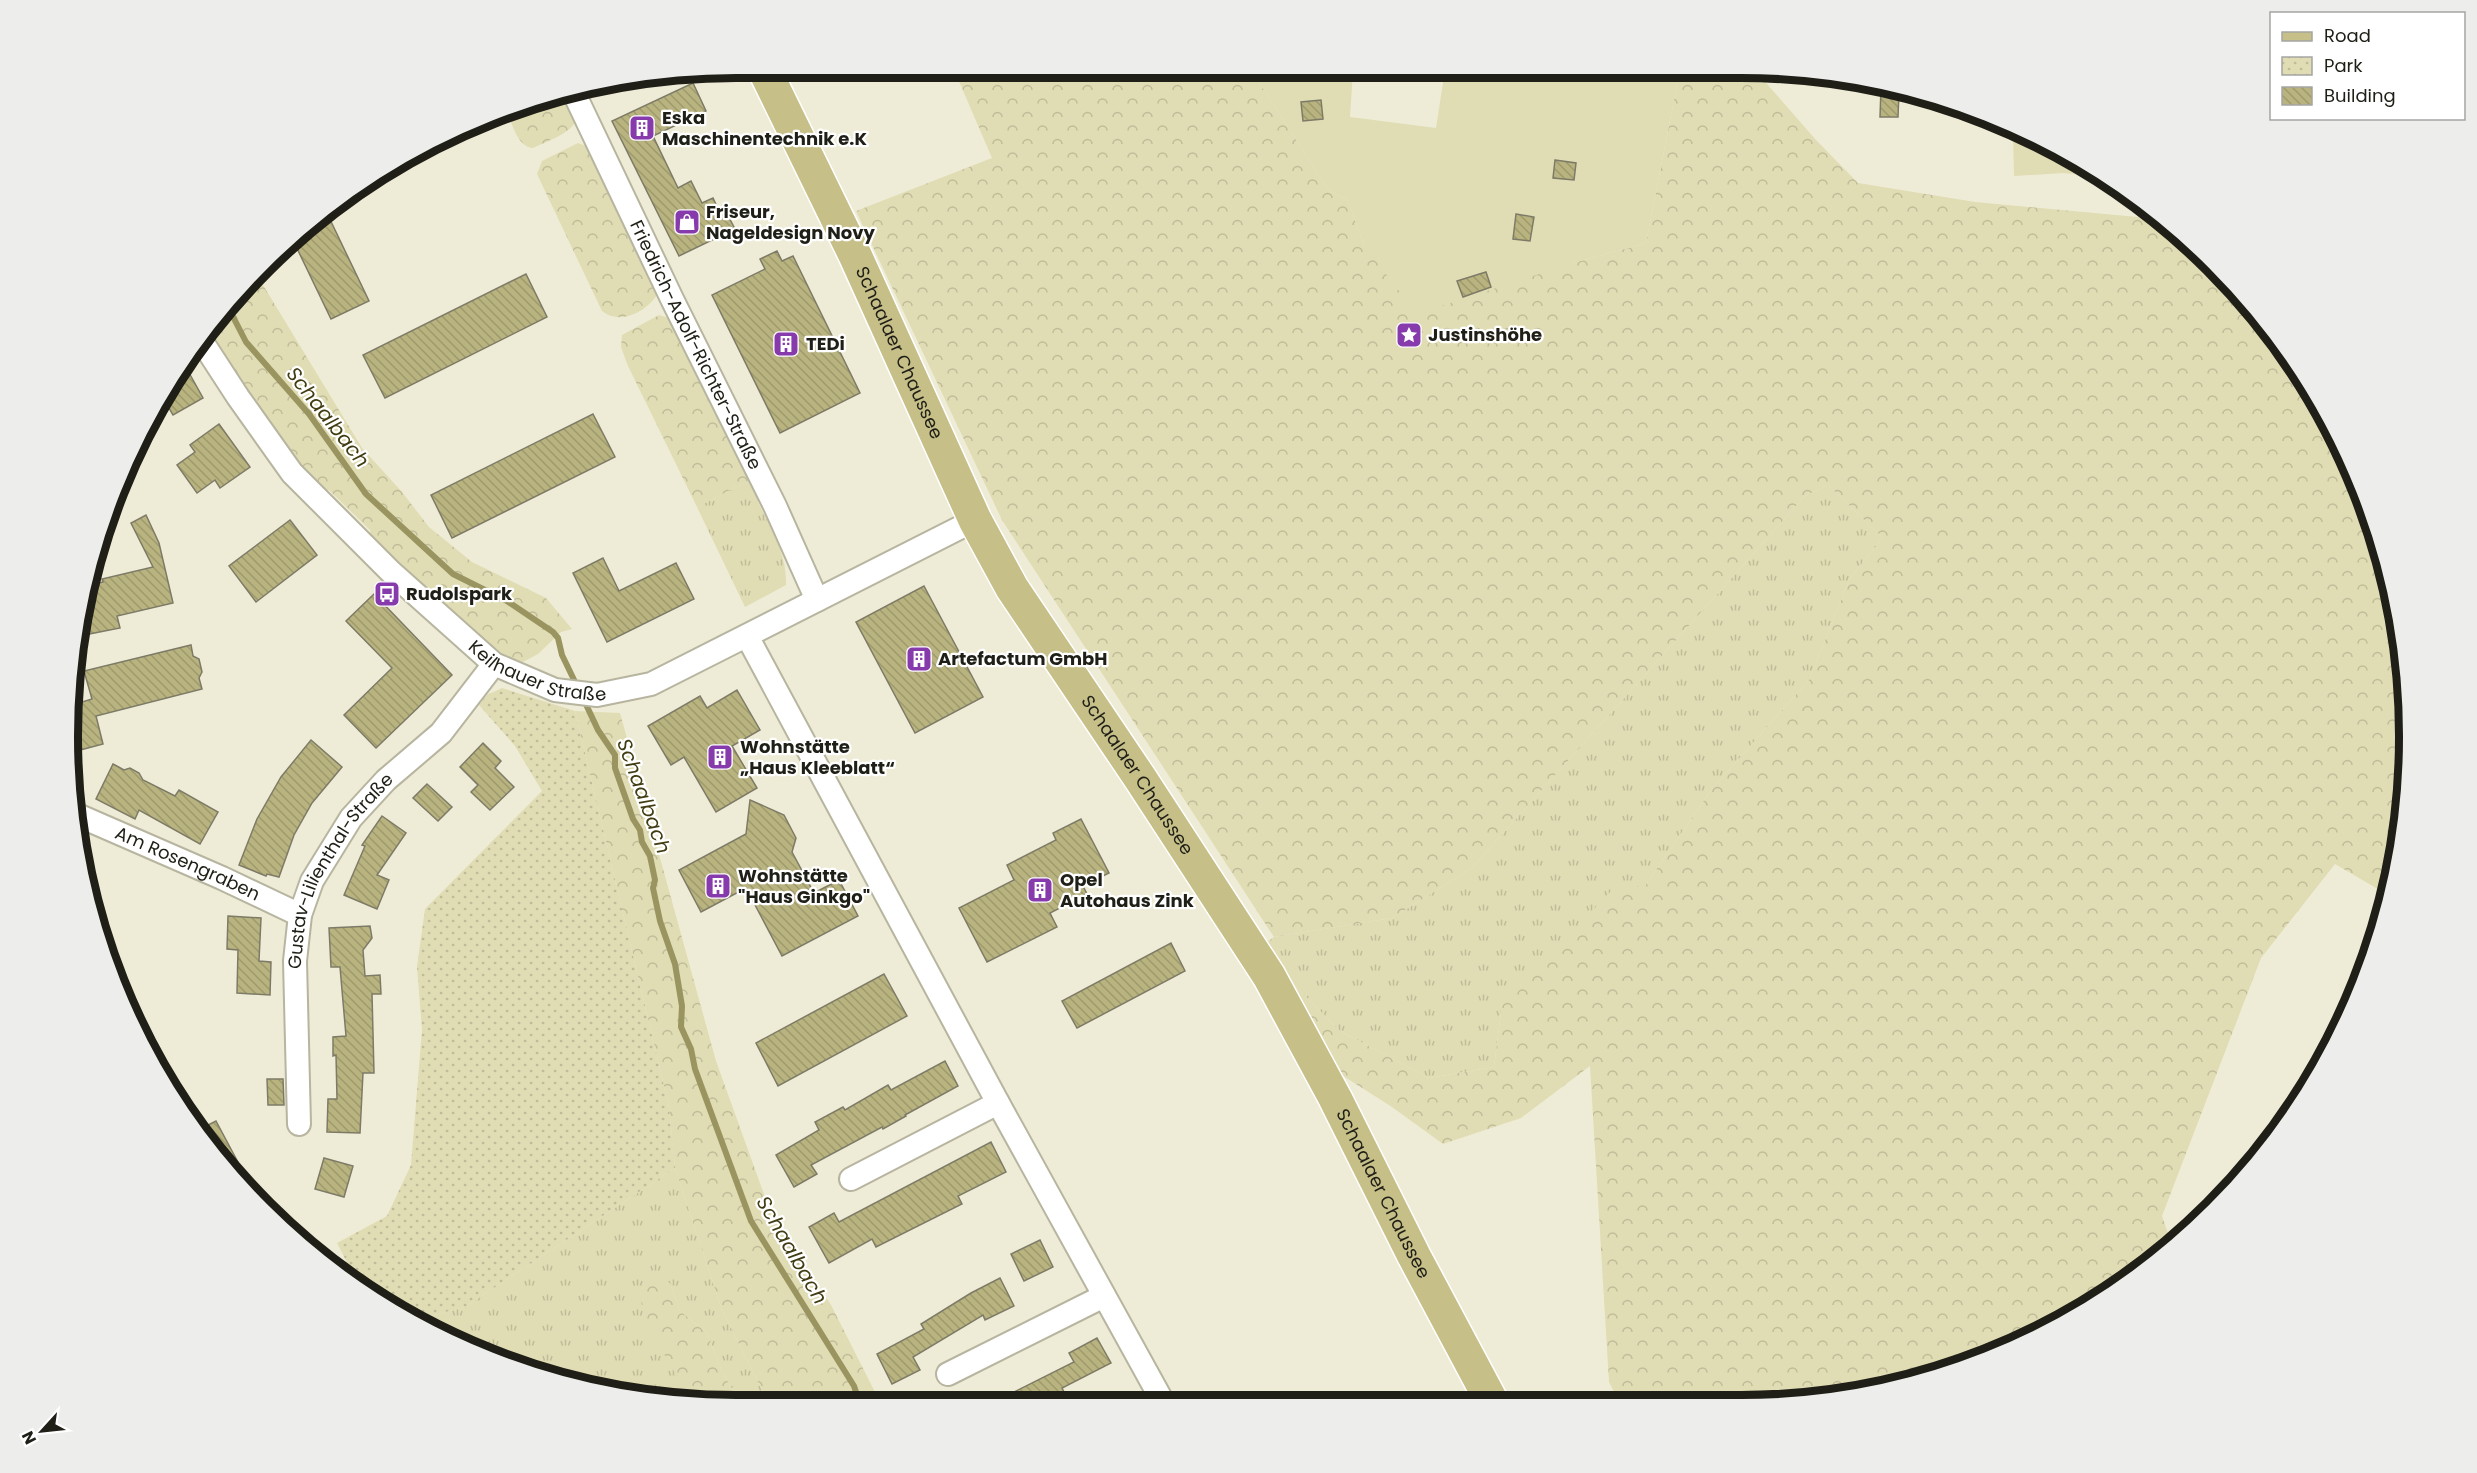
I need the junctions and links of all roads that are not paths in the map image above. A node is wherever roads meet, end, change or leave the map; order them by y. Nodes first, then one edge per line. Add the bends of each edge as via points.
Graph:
1 (768, 78) edge
2 (576, 98) edge
3 (206, 347) edge
4 (975, 520) junction
5 (817, 600) junction
6 (747, 636) junction
7 (494, 664) junction
8 (83, 818) edge
9 (300, 915) junction
10 (998, 1103) junction
11 (299, 1124) dead end
12 (850, 1179) dead end
13 (1104, 1296) junction
14 (948, 1374) dead end
15 (1159, 1395) edge
16 (1488, 1395) edge

1 - 4 main road, Schaalaer Chaussee via 855,255
2 - 5 street, Friedrich-Adolf-Richter-Straße
3 - 7 street, Keilhauer Straße via 292,473 391,572
4 - 5 street, Keilhauer Straße
4 - 16 main road, Schaalaer Chaussee via 1012,588 1269,976
5 - 6 street, Keilhauer Straße
6 - 7 street, Keilhauer Straße via 651,684 597,695 555,690
6 - 10 street
7 - 9 street, Gustav-Lilienthal-Straße via 441,733 386,780 351,818 312,881
8 - 9 street, Am Rosengraben
9 - 11 street, Gustav-Lilienthal-Straße via 295,961
10 - 12 street
10 - 13 street
13 - 14 street
13 - 15 street

